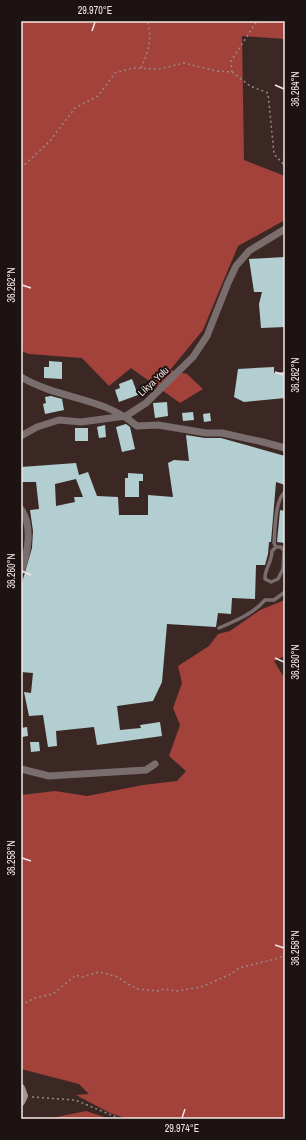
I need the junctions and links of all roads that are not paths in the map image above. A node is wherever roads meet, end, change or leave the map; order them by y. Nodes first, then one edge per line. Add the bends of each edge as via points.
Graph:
1 (285, 229) edge
2 (21, 377) edge
3 (126, 416) junction
4 (21, 436) edge
5 (285, 448) edge
6 (285, 492) edge
7 (21, 509) edge
8 (276, 547) junction
9 (21, 571) edge
10 (285, 592) edge
11 (219, 628) dead end
12 (155, 764) dead end
13 (21, 770) edge
14 (21, 1088) edge
15 (22, 1099) edge

1 - 3 street, Likya Yolu via 249,251 236,266 207,336 193,357 146,402
2 - 3 street via 38,387 109,407
3 - 4 street via 81,422 59,420 37,427
3 - 5 street via 137,426 158,425 222,433
6 - 8 lane via 277,509 274,543
7 - 9 street via 26,517 28,533
8 - 8 lane via 281,547 284,551 283,569 278,579 271,582 265,579 265,574 272,558 272,551
10 - 11 lane via 274,600 265,600 244,616
12 - 13 street via 146,770 49,776
14 - 15 main road

